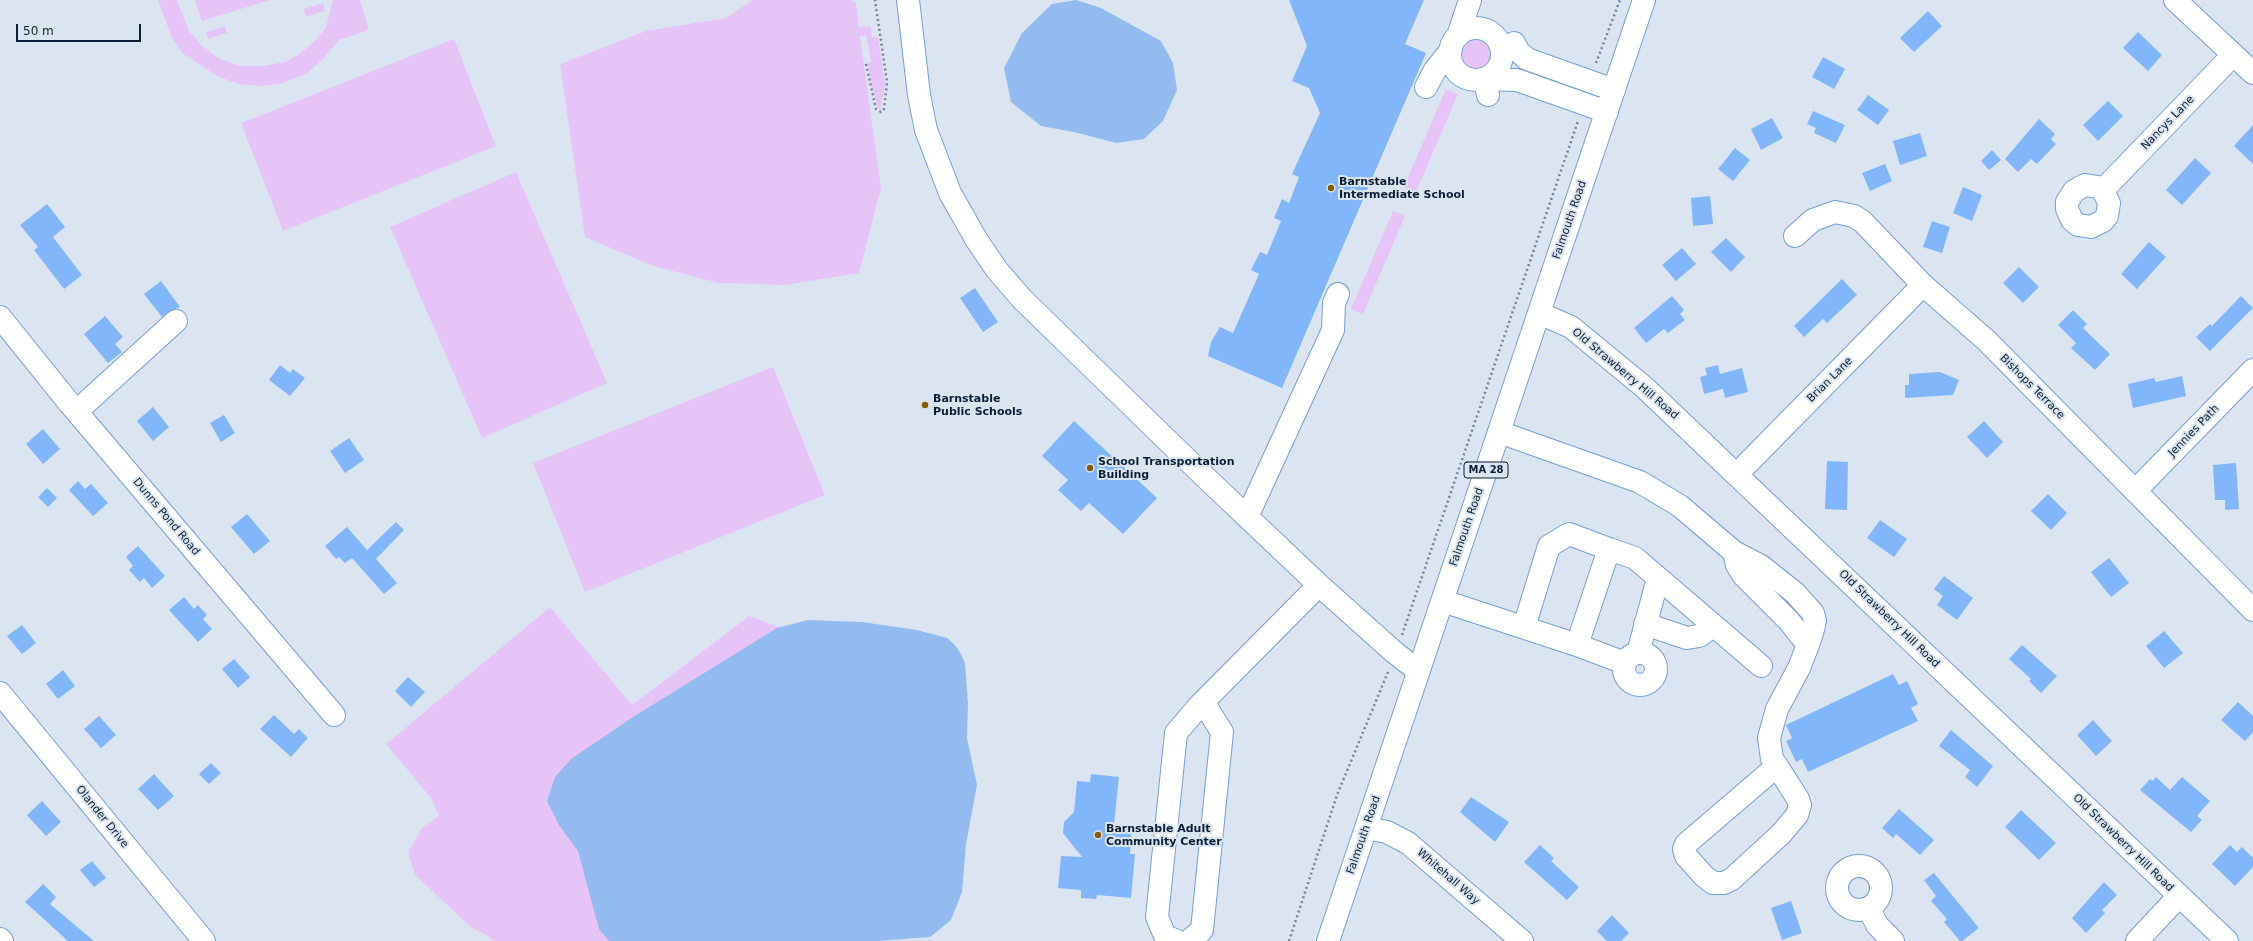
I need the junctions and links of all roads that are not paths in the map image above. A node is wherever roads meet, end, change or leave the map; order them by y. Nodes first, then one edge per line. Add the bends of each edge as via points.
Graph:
1 (908, 0) edge
2 (1470, 0) edge
3 (1644, 0) edge
4 (2175, 0) edge
5 (1454, 43) junction
6 (1509, 44) junction
7 (2233, 55) junction
8 (2253, 73) edge
9 (1426, 87) dead end
10 (1486, 87) junction
11 (1614, 90) junction
12 (1607, 112) junction
13 (2103, 190) dead end
14 (1795, 236) dead end
15 (1923, 285) junction
16 (1338, 294) dead end
17 (1539, 313) junction
18 (0, 317) edge
19 (176, 321) dead end
20 (2253, 370) edge
21 (76, 411) junction
22 (1499, 432) junction
23 (1737, 474) junction
24 (2136, 491) junction
25 (1247, 517) junction
26 (1609, 549) junction
27 (1658, 578) junction
28 (1319, 585) junction
29 (1443, 601) junction
30 (2253, 610) edge
31 (1645, 624) junction
32 (1713, 626) junction
33 (1524, 627) junction
34 (1577, 645) junction
35 (1761, 666) dead end
36 (1418, 671) junction
37 (0, 693) edge
38 (1203, 702) junction
39 (334, 715) dead end
40 (1777, 766) junction
41 (1366, 828) junction
42 (2179, 896) junction
43 (1869, 908) dead end
44 (1157, 934) edge
45 (1189, 940) edge
46 (204, 941) edge
47 (1328, 941) edge
48 (1522, 941) edge
49 (1894, 941) edge
50 (2137, 941) edge
51 (2227, 941) edge

1 - 25 street via 919,95 926,130 950,193 986,255 1023,300
2 - 5 street
3 - 11 street, Falmouth Road / MA 28
4 - 7 street
5 - 6 street via 1473,28 1489,32
5 - 9 street
5 - 10 street via 1450,59 1460,74
6 - 10 street via 1500,43 1502,60
6 - 11 street via 1527,59
7 - 8 street
7 - 13 street, Nancys Lane
10 - 12 street via 1517,80
11 - 12 street, Falmouth Road / MA 28
12 - 17 street, Falmouth Road / MA 28
14 - 15 street, Bishops Terrace via 1813,220 1826,214 1844,212 1854,216
15 - 23 street, Brian Lane
15 - 24 street, Bishops Terrace via 1986,340
16 - 25 street via 1334,303 1333,330
17 - 22 street, Falmouth Road / MA 28
17 - 23 street, Old Strawberry Hill Road via 1571,327 1644,387
18 - 21 street, Dunns Pond Road
19 - 21 street
20 - 24 street, Jennies Path
21 - 39 street, Dunns Pond Road
22 - 29 street, Falmouth Road / MA 28
22 - 40 street via 1640,482 1685,510 1734,552 1737,565 1744,576 1789,621 1808,645 1772,724 1770,751
23 - 42 street, Old Strawberry Hill Road
24 - 30 street, Bishops Terrace
25 - 28 street
26 - 27 street via 1634,558
26 - 33 street via 1569,534 1549,546
26 - 34 street
27 - 31 street
27 - 32 street
28 - 36 street
28 - 38 street
29 - 33 street
29 - 36 street, Falmouth Road / MA 28
31 - 32 street via 1687,638 1699,636
31 - 34 street via 1631,658
32 - 35 street
33 - 34 street
36 - 41 street, Falmouth Road / MA 28
37 - 46 street, Olander Drive
38 - 44 street via 1176,733
38 - 45 street via 1222,732 1202,930
40 - 40 street via 1798,799 1800,805 1797,815 1781,834 1732,879 1724,883 1713,883 1686,856 1686,844
41 - 47 street, Falmouth Road / MA 28
41 - 48 street, Whitehall Way via 1387,832 1408,843
42 - 50 street
42 - 51 street, Old Strawberry Hill Road
43 - 49 street via 1877,925
44 - 45 street

